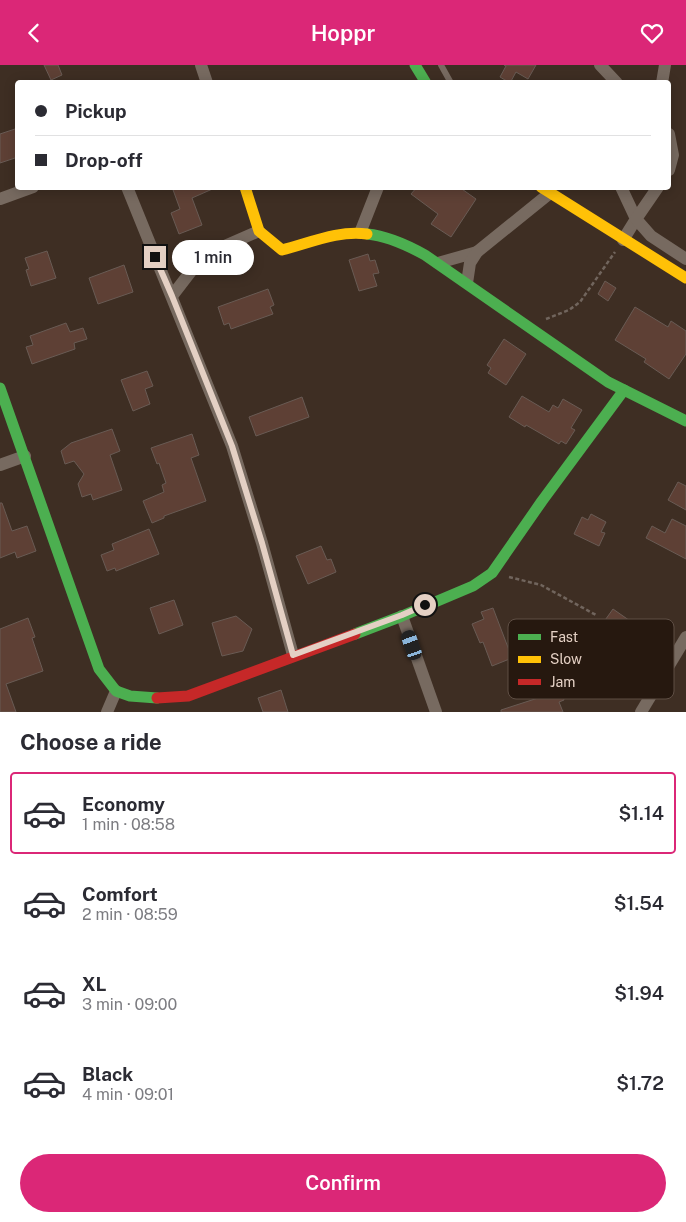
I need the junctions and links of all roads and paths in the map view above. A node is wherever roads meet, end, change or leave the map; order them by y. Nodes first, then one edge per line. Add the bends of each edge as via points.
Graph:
1 (201, 65) edge
2 (415, 65) edge
3 (441, 65) edge
4 (600, 65) edge
5 (665, 65) edge
6 (206, 80) edge
7 (424, 80) edge
8 (449, 80) edge
9 (614, 80) edge
10 (662, 80) edge
11 (25, 190) edge
12 (128, 190) edge
13 (246, 190) edge
14 (377, 190) edge
15 (622, 190) edge
16 (656, 190) edge
17 (550, 192) edge
18 (0, 199) edge
19 (636, 219) junction
20 (259, 231) junction
21 (360, 233) junction
22 (624, 240) junction
23 (477, 252) junction
24 (686, 259) edge
25 (438, 263) junction
26 (686, 278) edge
27 (466, 283) junction
28 (172, 296) junction
29 (529, 327) junction
30 (0, 387) edge
31 (624, 390) junction
32 (686, 421) edge
33 (25, 456) junction
34 (0, 465) edge
35 (492, 573) junction
36 (402, 615) junction
37 (596, 615) dead end
38 (686, 637) edge
39 (293, 655) junction
40 (674, 657) edge
41 (116, 691) junction
42 (649, 699) edge
43 (107, 712) edge
44 (436, 712) edge
45 (641, 712) edge

1 - 6 street
2 - 7 street
3 - 8 lane
4 - 9 street
5 - 10 street
11 - 18 street
12 - 28 street
13 - 20 street
14 - 21 street
15 - 19 street
16 - 19 street
17 - 22 street
17 - 23 street
19 - 22 street
19 - 24 street via 651,236
20 - 21 street via 282,250 333,236
20 - 28 street via 227,245 192,270
21 - 25 street via 385,236 415,248
22 - 26 street
22 - 29 path via 580,302
23 - 25 street
23 - 27 street via 470,263
25 - 27 street
27 - 29 street
28 - 39 street via 232,446
29 - 31 street
30 - 33 street
31 - 32 street
31 - 35 street
33 - 34 street
33 - 41 street via 99,669
35 - 36 street via 473,586
35 - 37 path via 541,585
36 - 39 street
36 - 44 street
38 - 40 street
39 - 41 street via 188,695 155,698
41 - 43 street
42 - 45 street

